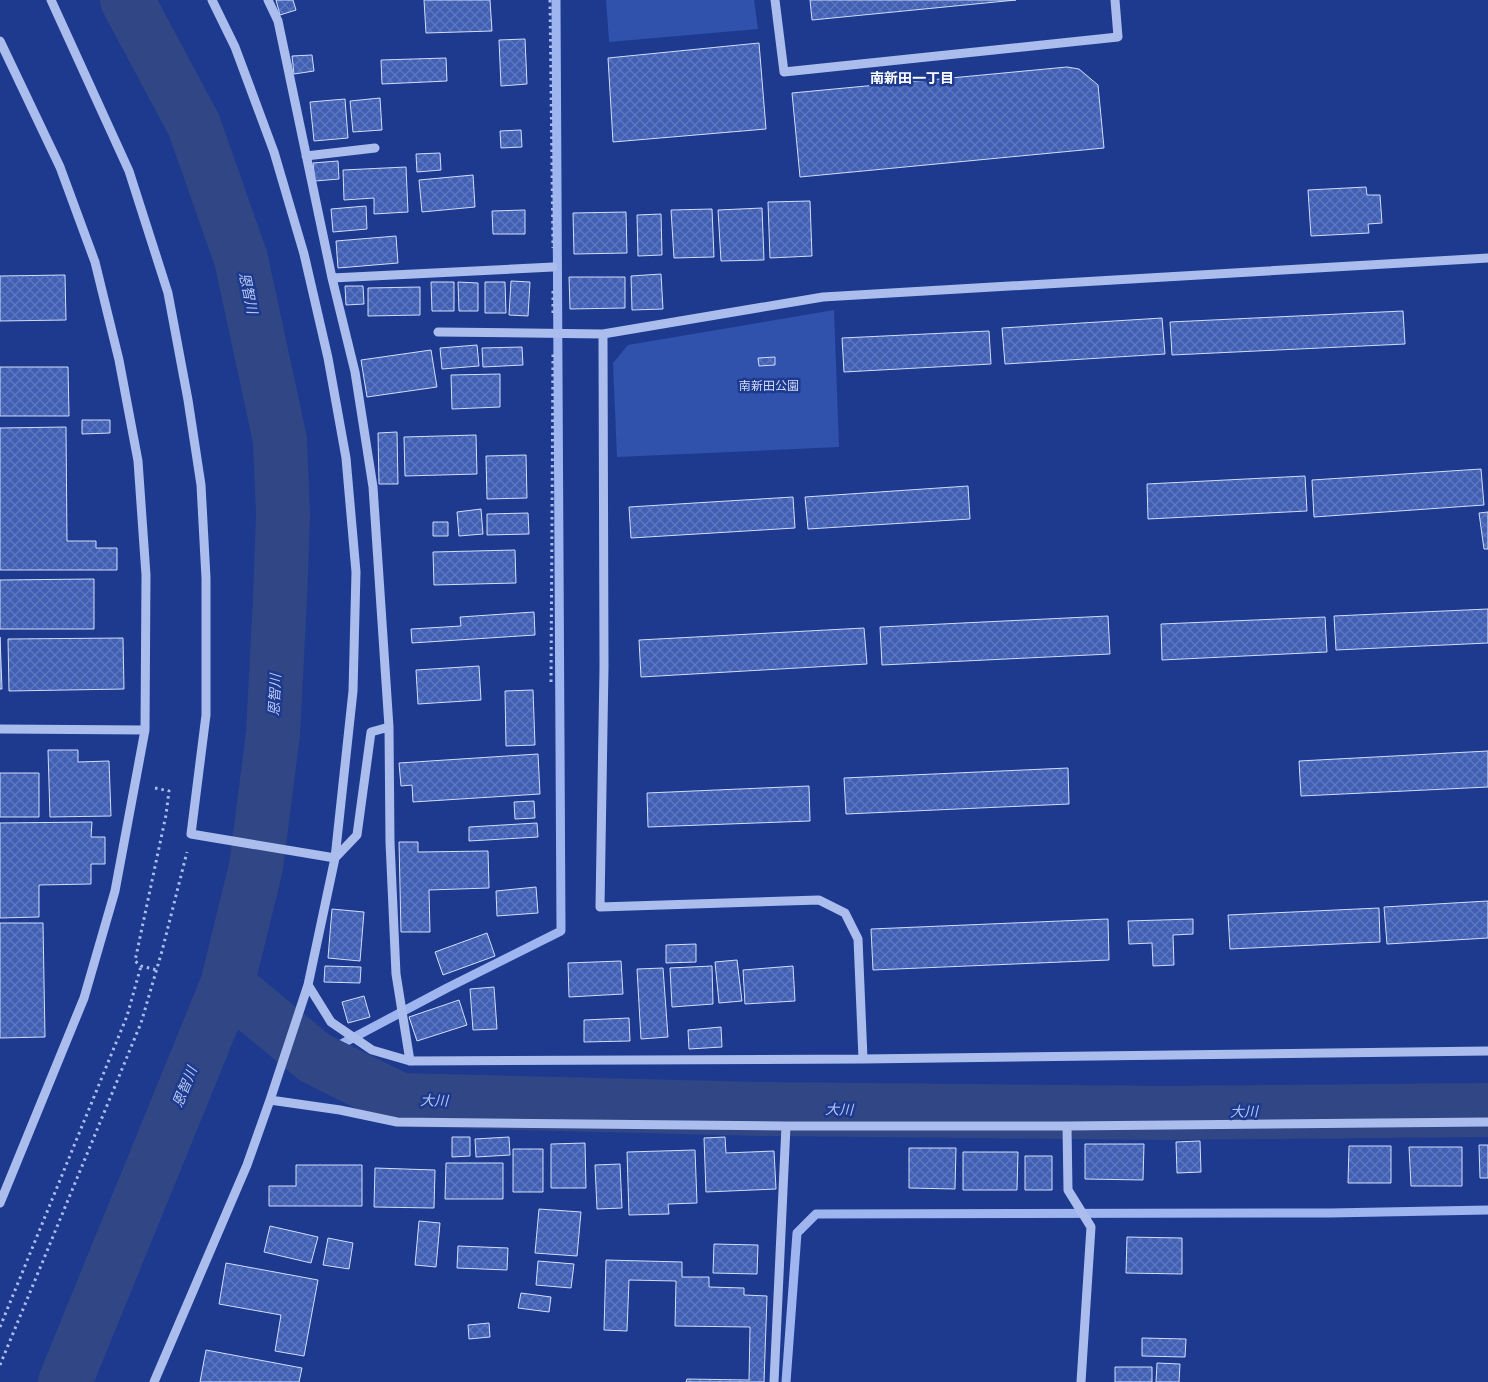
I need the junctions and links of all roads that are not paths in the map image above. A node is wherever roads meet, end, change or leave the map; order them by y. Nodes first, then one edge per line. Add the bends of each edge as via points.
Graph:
1 (51, 0) edge
2 (212, 0) edge
3 (268, 0) edge
4 (775, 0) edge
5 (1115, 0) edge
6 (0, 40) edge
7 (375, 148) dead end
8 (306, 156) junction
9 (1488, 258) edge
10 (553, 267) dead end
11 (332, 278) junction
12 (438, 332) dead end
13 (603, 334) junction
14 (389, 727) junction
15 (0, 729) edge
16 (145, 730) junction
17 (335, 858) junction
18 (308, 985) junction
19 (1488, 1051) edge
20 (863, 1059) junction
21 (410, 1061) junction
22 (270, 1100) junction
23 (1488, 1122) edge
24 (786, 1126) junction
25 (1067, 1126) junction
26 (0, 1203) edge
27 (154, 1382) edge
28 (774, 1382) edge
29 (1081, 1382) edge

1 - 17 street via 129,170 168,293 188,400 201,485 206,578 206,715 191,834
2 - 17 street via 235,47 274,152 304,254 346,458 356,572 353,691
3 - 8 street via 278,21
4 - 5 street via 784,72 1118,37
6 - 16 street via 60,167 95,262 118,360 138,462 146,576
7 - 8 street
8 - 11 street
9 - 13 street via 823,297
10 - 11 street
11 - 14 street via 355,372 373,487
12 - 13 street
13 - 20 street via 604,667 600,907 819,900 845,913 858,939
14 - 17 street via 371,732 357,835
14 - 21 street via 396,974
15 - 16 street
16 - 26 street via 115,891 84,998
17 - 18 street
18 - 21 street via 331,1022 372,1050
18 - 22 street
19 - 20 street
20 - 21 street
22 - 24 street via 397,1122
22 - 27 street via 247,1165
23 - 25 street
24 - 25 street
24 - 28 street
25 - 29 street via 1068,1190 1091,1227

